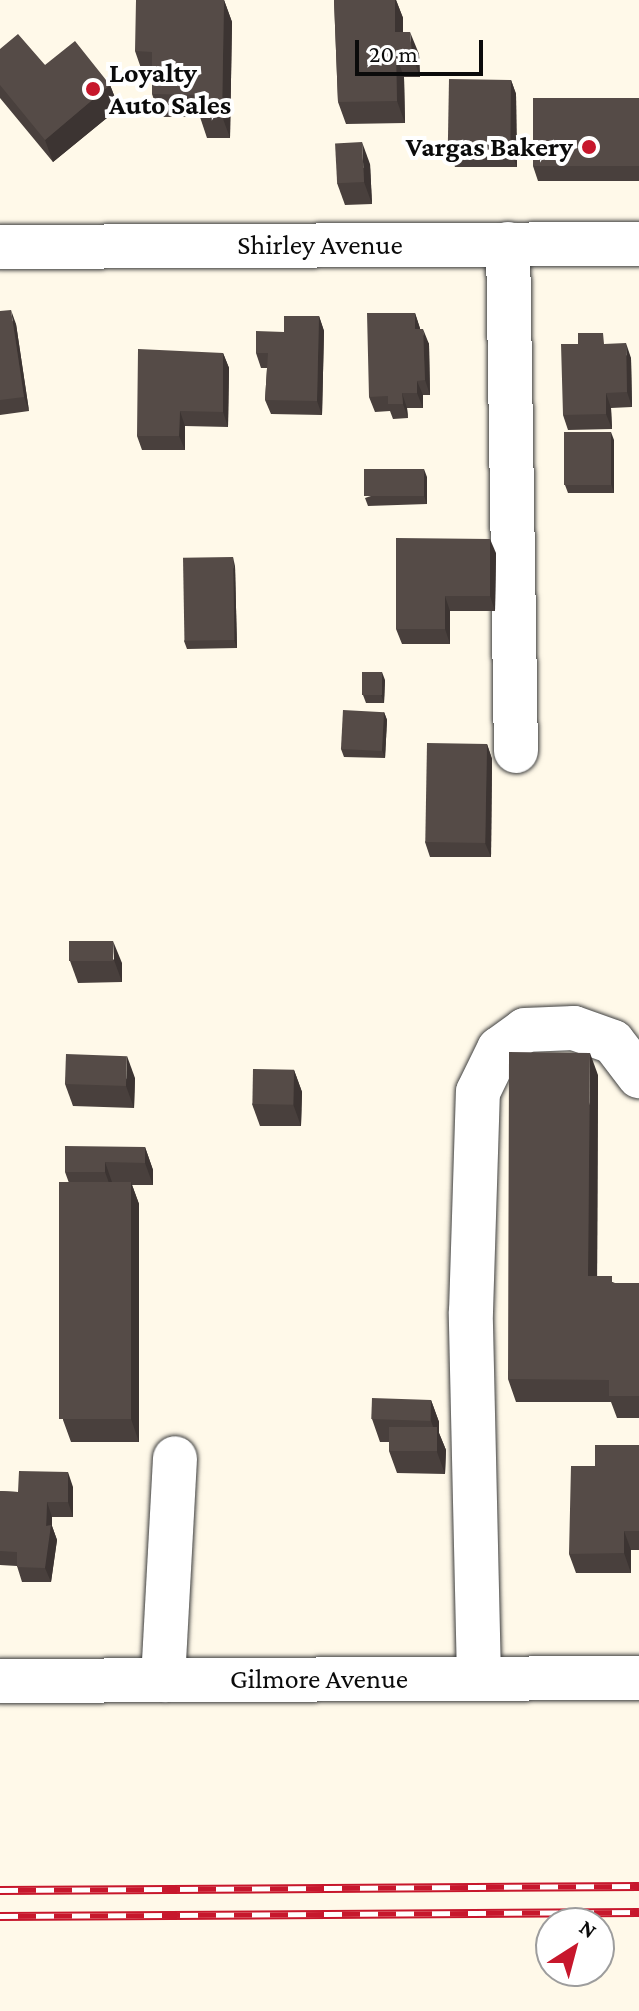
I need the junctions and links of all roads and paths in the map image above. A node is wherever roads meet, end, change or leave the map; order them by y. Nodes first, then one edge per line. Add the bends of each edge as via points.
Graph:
1 (508, 244) junction
2 (639, 244) edge
3 (0, 247) edge
4 (516, 751) dead end
5 (639, 1076) edge
6 (175, 1458) dead end
7 (479, 1678) junction
8 (639, 1678) edge
9 (163, 1680) junction
10 (0, 1681) edge

1 - 2 street, Shirley Avenue
1 - 3 street, Shirley Avenue
1 - 4 street
5 - 7 street via 613,1042 574,1028 525,1030 499,1049 478,1092 471,1312
6 - 9 street
7 - 8 street, Gilmore Avenue
7 - 9 street, Gilmore Avenue
9 - 10 street, Gilmore Avenue

